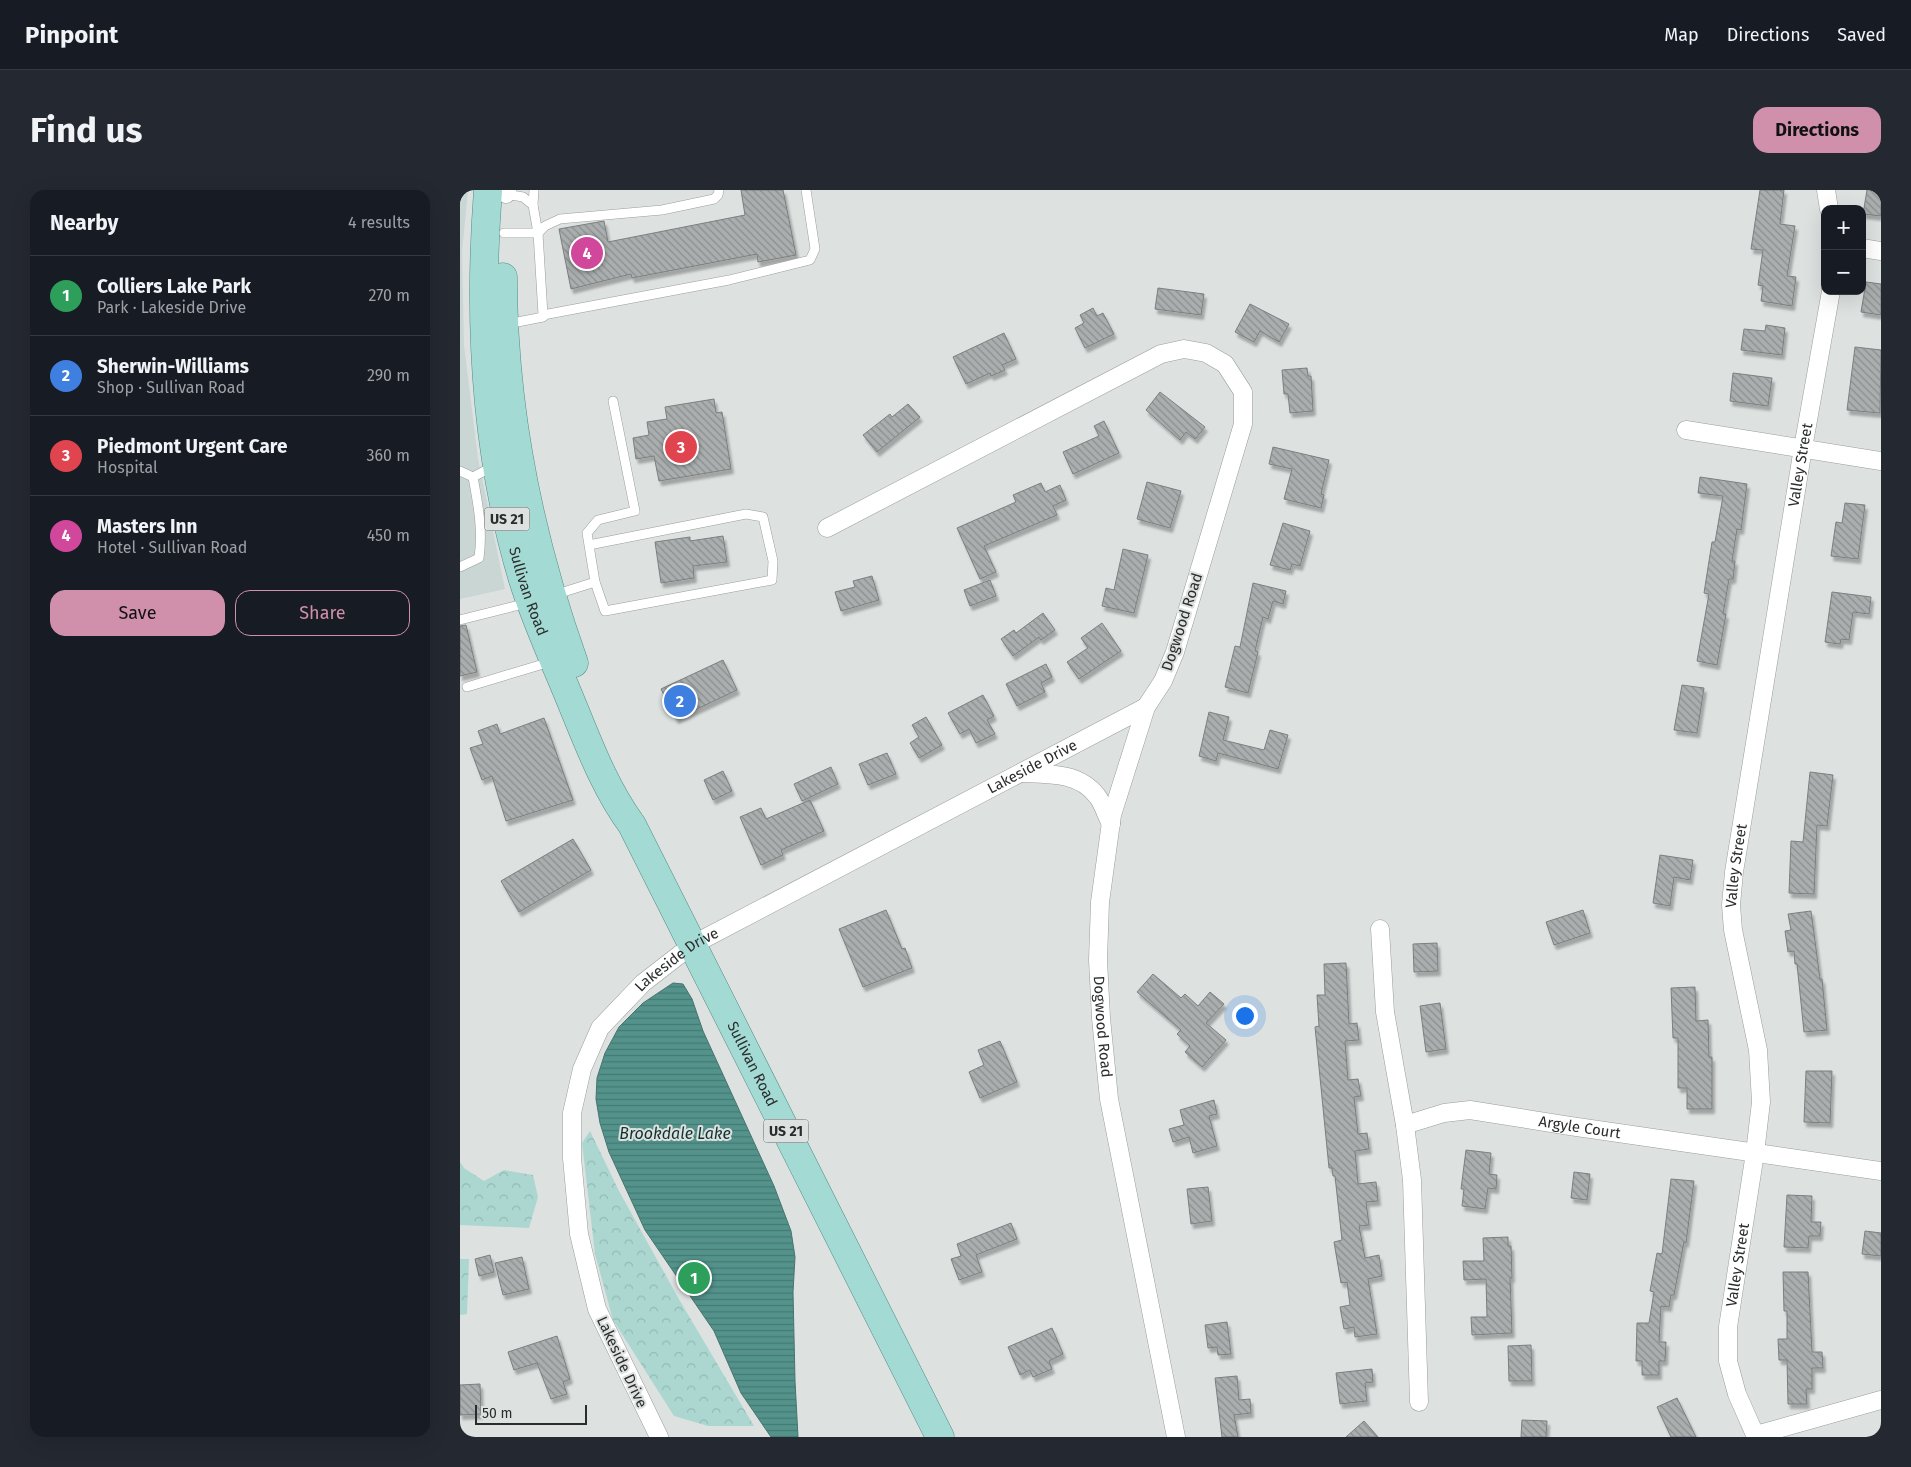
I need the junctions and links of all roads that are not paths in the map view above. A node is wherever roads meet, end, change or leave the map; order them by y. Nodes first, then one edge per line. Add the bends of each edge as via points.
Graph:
1 (534, 190) edge
2 (719, 190) edge
3 (806, 190) edge
4 (1826, 190) edge
5 (502, 191) edge
6 (533, 205) junction
7 (1828, 205) edge
8 (504, 233) junction
9 (538, 233) junction
10 (1866, 248) edge
11 (1881, 250) edge
12 (1829, 295) edge
13 (544, 315) junction
14 (505, 324) junction
15 (613, 401) dead end
16 (1686, 430) dead end
17 (1802, 448) junction
18 (1881, 461) edge
19 (460, 471) edge
20 (484, 471) junction
21 (827, 528) dead end
22 (589, 545) junction
23 (460, 568) edge
24 (594, 582) junction
25 (541, 599) junction
26 (460, 620) edge
27 (554, 661) junction
28 (466, 687) dead end
29 (1146, 707) junction
30 (1020, 773) junction
31 (1110, 824) junction
32 (632, 825) junction
33 (1380, 929) dead end
34 (692, 945) junction
35 (1405, 1125) junction
36 (1755, 1153) junction
37 (1881, 1171) edge
38 (1881, 1400) edge
39 (1419, 1402) dead end
40 (1756, 1436) edge
41 (659, 1437) edge
42 (940, 1437) edge
43 (1176, 1437) edge

1 - 6 lane
2 - 9 lane via 714,199 662,210 560,219 544,226
3 - 13 lane via 815,249 810,260 729,280
4 - 7 street
5 - 6 lane via 524,198
5 - 8 main road, Sullivan Road / US 21
5 - 20 main road, Sullivan Road / US 21 via 484,254
6 - 9 lane
8 - 9 lane
8 - 14 main road, Sullivan Road / US 21
9 - 13 lane
10 - 11 street
12 - 17 street, Valley Street
13 - 14 lane
14 - 25 main road, Sullivan Road / US 21 via 509,380
15 - 22 lane via 635,511 598,520 588,533
16 - 17 street
17 - 18 street
17 - 36 street, Valley Street via 1731,905 1733,930 1758,1050 1761,1102
19 - 20 lane
20 - 23 lane via 479,558
20 - 25 main road, Sullivan Road / US 21
21 - 29 street, Dogwood Road via 1161,354 1184,349 1206,353 1225,364 1243,392 1243,424 1175,652 1163,681
22 - 24 lane
22 - 24 lane via 746,514 763,517 773,561 772,580 605,611
24 - 25 lane
25 - 26 lane
25 - 27 main road, Sullivan Road / US 21
25 - 32 main road, Sullivan Road / US 21 via 580,681
27 - 28 lane
27 - 32 main road, Sullivan Road / US 21 via 608,784
29 - 30 street, Lakeside Drive
29 - 31 street, Dogwood Road
30 - 31 street via 1058,774 1082,783 1097,795
30 - 34 street, Lakeside Drive
31 - 43 street, Dogwood Road via 1100,902 1098,960 1109,1099
32 - 34 main road, Sullivan Road / US 21
33 - 35 street via 1384,1012
34 - 41 street, Lakeside Drive via 643,983 600,1028 582,1069 572,1113 572,1158 579,1234 597,1309
34 - 42 main road, Sullivan Road / US 21
35 - 36 street, Argyle Court via 1444,1113 1470,1110
35 - 39 street via 1412,1180
36 - 37 street, Argyle Court
36 - 40 street, Valley Street via 1728,1327 1728,1361 1737,1394
38 - 40 street

